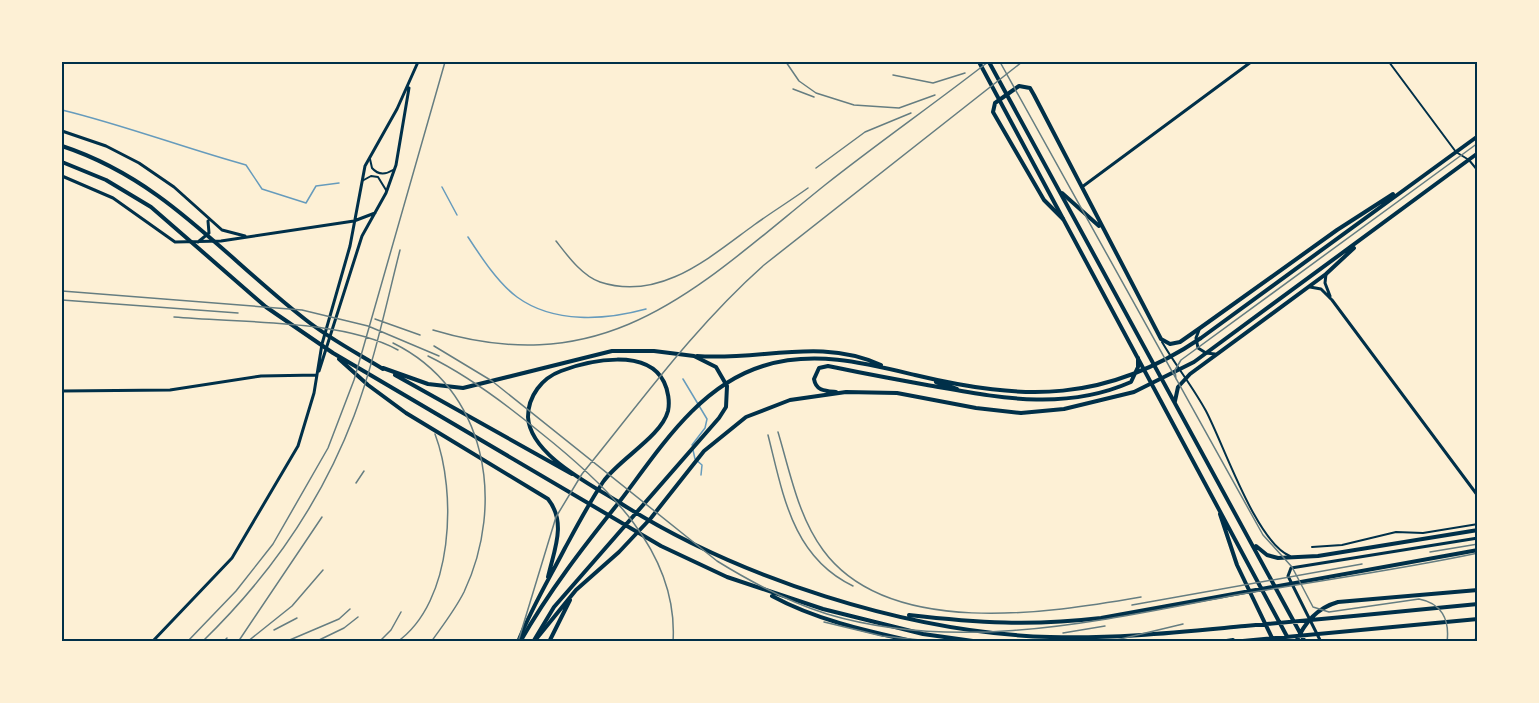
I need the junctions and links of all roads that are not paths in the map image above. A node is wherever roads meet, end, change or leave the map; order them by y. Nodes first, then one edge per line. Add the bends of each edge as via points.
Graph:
1 (418, 62) edge
2 (979, 62) edge
3 (989, 62) edge
4 (1251, 62) edge
5 (1389, 62) edge
6 (410, 83) junction
7 (62, 130) edge
8 (1478, 136) edge
9 (62, 146) edge
10 (1456, 152) junction
11 (1478, 153) edge
12 (370, 156) junction
13 (1469, 160) junction
14 (62, 162) edge
15 (396, 165) junction
16 (1478, 171) edge
17 (62, 176) edge
18 (360, 183) junction
19 (1412, 183) junction
20 (1058, 188) junction
21 (1081, 188) junction
22 (386, 193) junction
23 (375, 213) junction
24 (206, 216) junction
25 (1063, 219) junction
26 (354, 220) junction
27 (1103, 231) junction
28 (250, 236) junction
29 (1363, 238) junction
30 (197, 242) junction
31 (1332, 261) junction
32 (1336, 266) junction
33 (1326, 274) junction
34 (1309, 287) junction
35 (1332, 300) junction
36 (1200, 328) junction
37 (1161, 339) junction
38 (333, 353) junction
39 (1219, 354) junction
40 (693, 356) junction
41 (1138, 358) junction
42 (383, 368) junction
43 (891, 369) junction
44 (317, 375) junction
45 (921, 377) junction
46 (1185, 379) junction
47 (62, 391) edge
48 (846, 392) junction
49 (972, 394) junction
50 (1175, 401) junction
51 (586, 482) junction
52 (1478, 495) edge
53 (1216, 502) junction
54 (1478, 524) edge
55 (1478, 531) edge
56 (1478, 538) edge
57 (1252, 543) junction
58 (1312, 547) dead end
59 (1478, 550) edge
60 (1299, 557) junction
61 (546, 583) junction
62 (576, 590) junction
63 (1478, 590) edge
64 (763, 591) junction
65 (1478, 604) edge
66 (894, 614) junction
67 (1478, 619) edge
68 (1240, 640) junction
69 (1478, 640) edge
70 (152, 642) edge
71 (519, 642) edge
72 (534, 642) edge
73 (549, 642) edge
74 (916, 642) edge
75 (980, 642) edge
76 (1220, 642) edge
77 (1232, 642) edge
78 (1274, 642) edge
79 (1290, 642) edge
80 (1296, 642) edge
81 (1305, 642) edge
82 (1321, 642) edge
83 (1471, 642) edge

1 - 6 street
2 - 25 main road
3 - 20 main road
4 - 21 street
5 - 10 street
6 - 12 street
6 - 15 street
7 - 24 street via 139,163
8 - 10 main road
9 - 42 main road via 134,178 186,215 307,321
10 - 13 street
10 - 19 main road
11 - 13 main road
12 - 15 street via 372,168 378,173 387,173
12 - 18 street
13 - 16 street
13 - 29 main road
14 - 38 main road via 126,191 175,227 266,307
15 - 22 street
17 - 30 street via 113,198 168,239
18 - 22 street via 368,177 378,177
18 - 26 street
19 - 36 main road via 1337,230
19 - 45 main road via 1182,350 1139,372 1075,390 1020,393
20 - 27 main road
20 - 50 main road
21 - 25 main road via 1030,88 1019,86 995,103 993,112 1032,182
21 - 27 main road
22 - 23 street
23 - 26 street
23 - 44 street via 362,236
24 - 28 street via 222,230
24 - 30 street via 209,232
25 - 41 main road
26 - 28 street
26 - 44 street
27 - 37 main road
28 - 30 street
29 - 31 main road
29 - 32 main road
31 - 32 street via 1336,261
31 - 48 main road via 1194,362 1134,392 1064,409 1021,412 897,393
32 - 33 main road
33 - 34 main road
33 - 35 street via 1324,283
34 - 35 street via 1320,289
34 - 39 main road
35 - 52 street
36 - 37 main road via 1174,344
36 - 39 street via 1198,348
37 - 46 street
38 - 61 main road via 406,412 548,499 557,513 559,529
38 - 64 main road via 661,546
39 - 46 main road
40 - 42 main road via 612,351 463,388 428,384
40 - 43 main road via 743,358 812,350 838,352
40 - 72 main road via 716,367 727,386 726,407 554,607
41 - 49 main road via 1131,382 1095,393 1038,400
41 - 53 main road
42 - 51 main road
43 - 45 main road
43 - 71 main road via 799,358 761,366 722,386 665,443 553,588
44 - 47 street via 261,376 170,390
44 - 70 street via 298,446 232,558
45 - 49 main road
46 - 50 main road via 1178,387
46 - 60 street via 1206,412 1264,530 1284,553
48 - 49 main road via 820,390 813,379 817,370 828,366
48 - 62 main road via 774,405 746,417 718,437 627,544
50 - 57 main road
51 - 61 main road via 537,443 528,420 536,390 547,378 578,366 619,360 646,363 663,380 668,413 653,434 604,480
51 - 66 main road via 678,537 751,571
53 - 78 main road via 1237,565
53 - 79 main road
54 - 58 street via 1423,533 1396,532 1342,545
55 - 60 main road via 1341,554
56 - 82 street via 1291,568 1288,576
57 - 60 main road via 1274,557
57 - 81 main road
59 - 66 main road via 1050,624 966,622
61 - 71 main road
62 - 72 main road
62 - 73 main road
63 - 80 main road via 1329,605 1308,620
64 - 74 main road via 830,620
64 - 75 main road via 878,623
65 - 66 main road via 1126,637 1005,634
67 - 68 main road
68 - 76 main road
68 - 77 main road
69 - 83 main road

